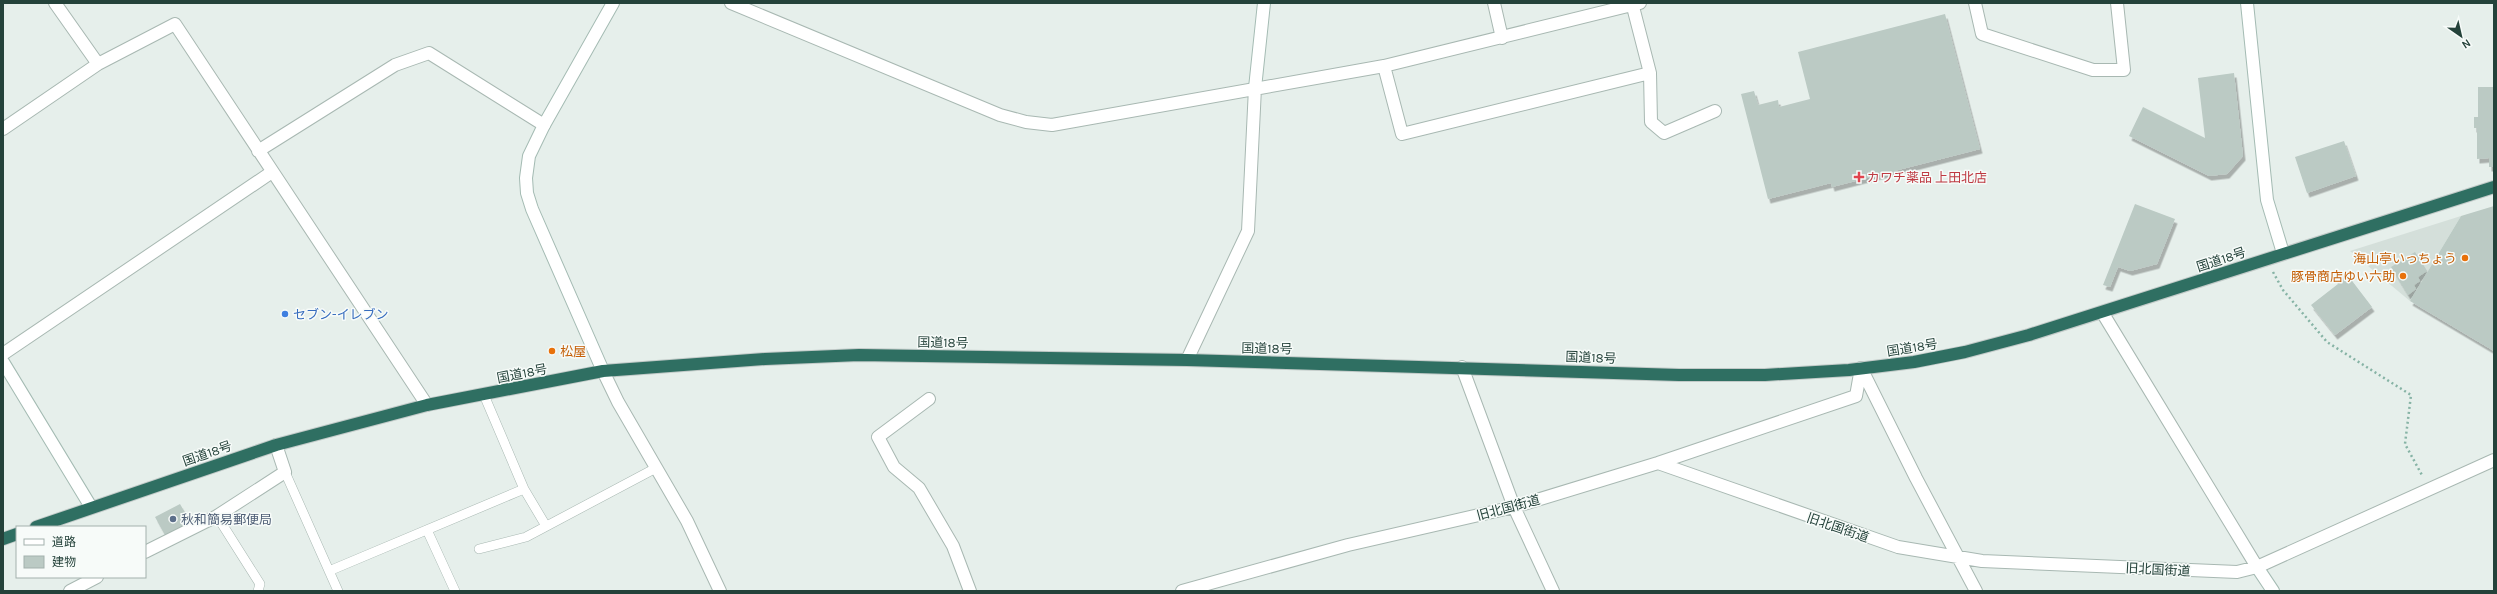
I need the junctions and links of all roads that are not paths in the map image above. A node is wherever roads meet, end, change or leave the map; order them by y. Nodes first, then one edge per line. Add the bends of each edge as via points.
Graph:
1 (55, 3) edge
2 (613, 3) edge
3 (731, 3) edge
4 (1264, 3) edge
5 (1494, 3) edge
6 (1975, 3) edge
7 (2117, 3) edge
8 (2248, 3) edge
9 (1635, 4) edge
10 (1502, 38) junction
11 (98, 64) junction
12 (1384, 66) junction
13 (1650, 73) junction
14 (1255, 88) junction
15 (1715, 111) dead end
16 (544, 125) junction
17 (3, 130) edge
18 (258, 150) junction
19 (272, 172) junction
20 (2494, 187) edge
21 (2283, 253) junction
22 (2102, 312) junction
23 (3, 354) edge
24 (1187, 360) junction
25 (3, 362) edge
26 (1462, 367) junction
27 (1861, 368) junction
28 (603, 371) junction
29 (484, 395) junction
30 (929, 399) dead end
31 (427, 405) junction
32 (276, 445) junction
33 (2494, 460) edge
34 (1658, 463) junction
35 (656, 468) junction
36 (286, 472) junction
37 (524, 489) junction
38 (1514, 506) junction
39 (91, 507) junction
40 (217, 516) junction
41 (39, 526) edge
42 (546, 526) junction
43 (427, 530) junction
44 (16, 534) edge
45 (3, 539) edge
46 (479, 549) dead end
47 (146, 552) edge
48 (1959, 556) junction
49 (2257, 567) junction
50 (329, 571) junction
51 (95, 578) edge
52 (70, 591) edge
53 (258, 591) edge
54 (338, 591) edge
55 (455, 591) edge
56 (720, 591) edge
57 (970, 591) edge
58 (1182, 591) edge
59 (1553, 591) edge
60 (1976, 591) edge
61 (2273, 591) edge

1 - 11 street
2 - 16 street
3 - 14 street via 987,110 1026,122 1052,125
4 - 14 street
5 - 10 street
6 - 7 street via 1982,34 2093,70 2124,70
8 - 21 street via 2267,200
9 - 10 street
9 - 13 street
10 - 12 street
11 - 17 street
11 - 18 street via 175,24
12 - 13 street via 1402,134
12 - 14 street
13 - 15 street via 1651,122 1664,133
14 - 24 street via 1248,231
16 - 18 street via 429,53 396,65
16 - 28 street via 529,156 527,193
18 - 19 street
19 - 23 street
19 - 31 street
20 - 21 highway, 国道18号
21 - 22 highway, 国道18号
22 - 27 highway, 国道18号 via 1965,352 1914,362
22 - 49 street
24 - 26 highway, 国道18号
24 - 28 highway, 国道18号 via 859,355
25 - 39 street
26 - 27 highway, 国道18号 via 1726,375 1765,375
26 - 38 street
27 - 34 street via 1856,396
27 - 48 street via 1916,478
28 - 29 highway, 国道18号
28 - 35 street
29 - 31 highway, 国道18号
29 - 37 lane
30 - 57 street via 878,437 894,466 919,488 953,546
31 - 32 highway, 国道18号
32 - 36 street
32 - 39 highway, 国道18号
33 - 49 street, 旧北国街道
34 - 38 street, 旧北国街道
34 - 48 street, 旧北国街道 via 1898,547
35 - 42 lane
35 - 56 street via 687,521
36 - 40 street
36 - 50 lane
37 - 42 lane
37 - 43 lane
38 - 58 street, 旧北国街道 via 1348,545
38 - 59 street
39 - 41 highway, 国道18号
40 - 47 street
40 - 53 lane via 260,584
42 - 46 lane via 526,537
43 - 50 lane
43 - 55 lane
44 - 45 highway
48 - 49 street, 旧北国街道 via 1982,561 2237,572
48 - 60 street
49 - 61 street
50 - 54 lane
51 - 52 street

